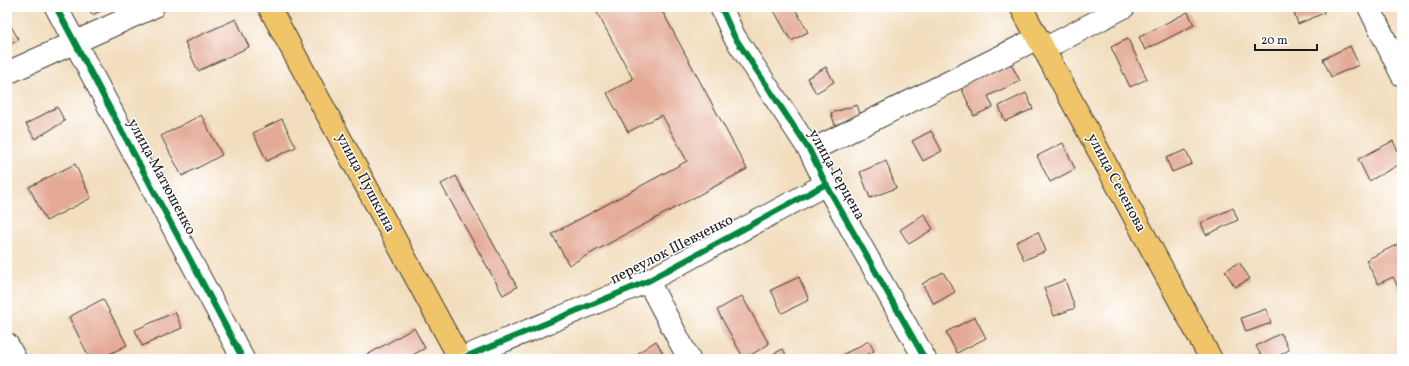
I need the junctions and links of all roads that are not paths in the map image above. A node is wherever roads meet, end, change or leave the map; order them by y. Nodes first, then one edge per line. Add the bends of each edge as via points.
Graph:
1 (56, 7) edge
2 (153, 7) edge
3 (269, 7) edge
4 (721, 7) edge
5 (1021, 7) edge
6 (1124, 7) edge
7 (1369, 7) edge
8 (75, 43) junction
9 (1041, 44) junction
10 (7, 73) edge
11 (1402, 75) edge
12 (810, 151) junction
13 (826, 184) junction
14 (648, 281) junction
15 (7, 344) edge
16 (15, 359) edge
17 (244, 359) edge
18 (460, 359) edge
19 (689, 359) edge
20 (925, 359) edge
21 (1211, 359) edge

1 - 8 street, улица Матюшенко
2 - 8 street
3 - 18 main road, улица Пушкина
4 - 12 street, улица Герцена via 734,36
5 - 9 main road, улица Сеченова
6 - 9 street
7 - 11 street
8 - 10 street
8 - 17 street, улица Матюшенко
9 - 12 street
9 - 21 main road, улица Сеченова
12 - 13 street, улица Герцена
13 - 14 street, переулок Шевченко
13 - 20 street, улица Герцена
14 - 18 street, переулок Шевченко
14 - 19 street
15 - 16 street

